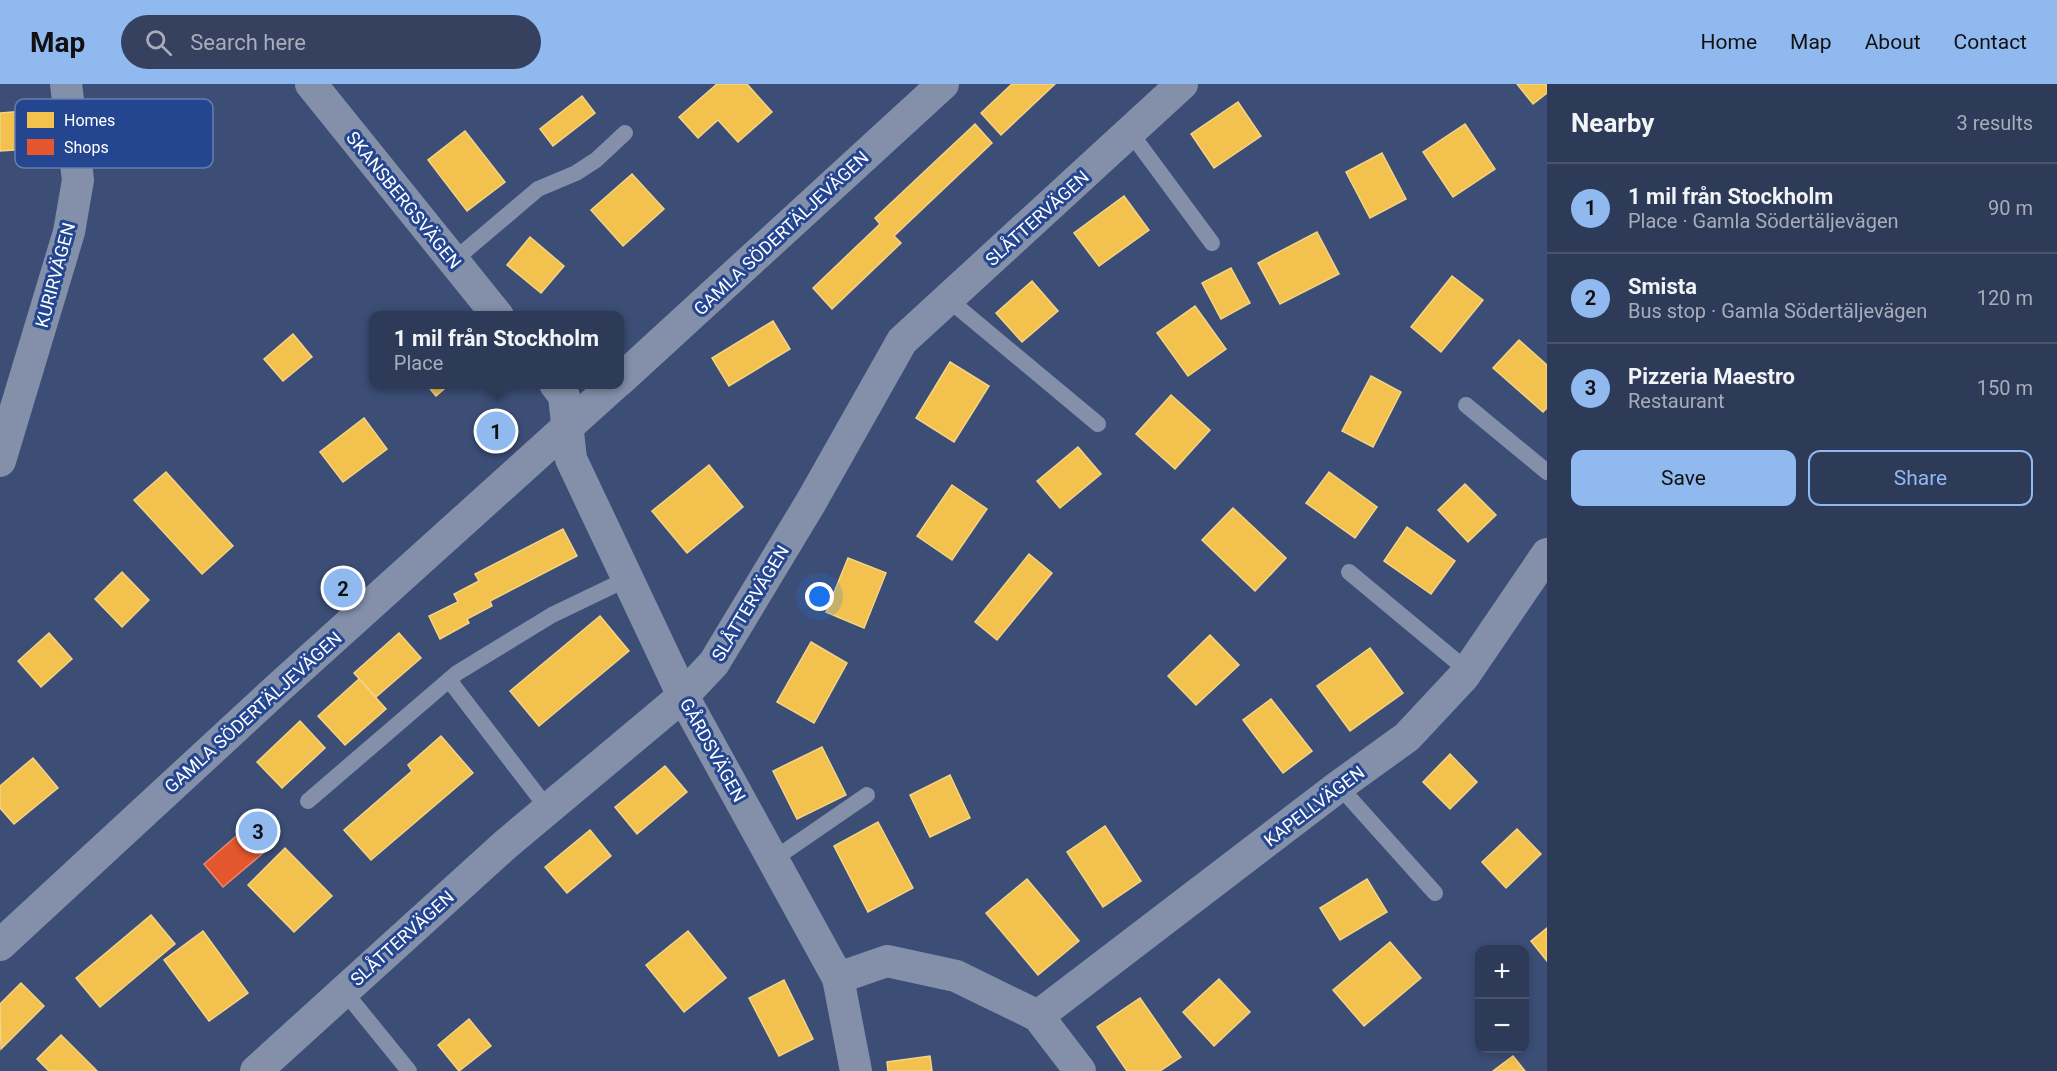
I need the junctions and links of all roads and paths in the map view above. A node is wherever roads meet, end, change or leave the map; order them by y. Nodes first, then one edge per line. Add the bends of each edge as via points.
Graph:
1 (66, 84) edge
2 (311, 84) edge
3 (943, 84) edge
4 (1182, 84) edge
5 (68, 99) edge
6 (1130, 132) junction
7 (625, 133) dead end
8 (76, 168) edge
9 (1212, 243) dead end
10 (453, 261) junction
11 (948, 299) junction
12 (495, 311) edge
13 (624, 376) edge
14 (559, 389) edge
15 (610, 389) edge
16 (1466, 405) dead end
17 (1098, 424) dead end
18 (566, 430) junction
19 (0, 461) edge
20 (1547, 472) edge
21 (1547, 554) edge
22 (1349, 572) dead end
23 (627, 579) junction
24 (1468, 671) junction
25 (449, 680) junction
26 (683, 696) junction
27 (1339, 786) junction
28 (867, 795) dead end
29 (308, 801) dead end
30 (548, 808) junction
31 (774, 860) junction
32 (1435, 893) dead end
33 (0, 945) edge
34 (838, 978) junction
35 (344, 991) junction
36 (1038, 1016) junction
37 (256, 1071) edge
38 (409, 1071) edge
39 (856, 1071) edge
40 (1080, 1071) edge

1 - 5 street, KURIRVÄGEN
2 - 10 street, SKANSBERGSVÄGEN
3 - 13 street, GAMLA SÖDERTÄLJEVÄGEN
4 - 6 street, SLÅTTERVÄGEN
6 - 9 lane
6 - 11 street, SLÅTTERVÄGEN
7 - 10 lane via 576,173 538,189
8 - 19 street, KURIRVÄGEN via 69,232
10 - 12 street, SKANSBERGSVÄGEN
11 - 17 lane
11 - 26 street, SLÅTTERVÄGEN via 902,341 812,502 714,663
14 - 18 street via 564,396
15 - 18 street, GAMLA SÖDERTÄLJEVÄGEN
16 - 20 lane
18 - 23 street, GÅRDSVÄGEN via 571,459
18 - 33 street, GAMLA SÖDERTÄLJEVÄGEN via 284,682
21 - 24 street, KAPELLVÄGEN
22 - 24 lane
23 - 25 lane via 552,615
23 - 26 street, GÅRDSVÄGEN
24 - 27 street, KAPELLVÄGEN via 1407,737
25 - 29 lane
25 - 30 lane
26 - 30 street, SLÅTTERVÄGEN
26 - 31 street, GÅRDSVÄGEN
27 - 32 lane
27 - 36 street, KAPELLVÄGEN
28 - 31 lane
30 - 35 street, SLÅTTERVÄGEN
31 - 34 street, GÅRDSVÄGEN
34 - 36 street via 887,961 956,976
34 - 39 street, GÅRDSVÄGEN
35 - 37 street, SLÅTTERVÄGEN
35 - 38 lane
36 - 40 street

